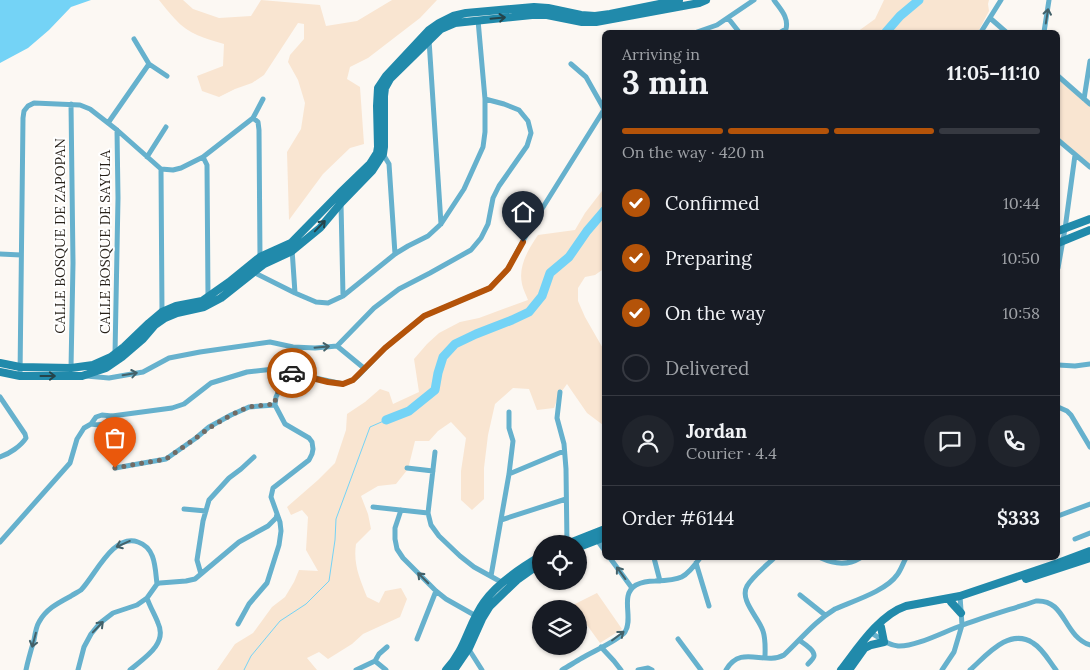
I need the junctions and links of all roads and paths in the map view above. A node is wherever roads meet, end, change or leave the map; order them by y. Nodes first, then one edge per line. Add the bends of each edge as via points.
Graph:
1 (679, 0) edge
2 (706, 0) edge
3 (754, 0) edge
4 (774, 0) edge
5 (1001, 0) edge
6 (1049, 0) edge
7 (728, 18) junction
8 (990, 18) junction
9 (478, 20) junction
10 (428, 30) junction
11 (704, 30) edge
12 (737, 30) edge
13 (784, 30) edge
14 (982, 30) edge
15 (1004, 30) edge
16 (1044, 30) edge
17 (134, 39) dead end
18 (429, 40) junction
19 (1090, 61) edge
20 (149, 64) junction
21 (571, 64) dead end
22 (167, 76) dead end
23 (1060, 78) edge
24 (263, 99) dead end
25 (485, 99) junction
26 (1084, 99) junction
27 (71, 104) junction
28 (1090, 104) edge
29 (602, 105) edge
30 (602, 112) edge
31 (253, 118) junction
32 (108, 123) junction
33 (166, 127) dead end
34 (117, 130) junction
35 (1060, 142) edge
36 (383, 154) junction
37 (1075, 155) junction
38 (147, 157) junction
39 (203, 157) junction
40 (1090, 167) edge
41 (161, 169) junction
42 (341, 203) junction
43 (1090, 219) edge
44 (441, 224) junction
45 (1061, 230) edge
46 (1090, 230) edge
47 (1060, 242) edge
48 (292, 247) junction
49 (0, 254) edge
50 (394, 254) junction
51 (21, 255) junction
52 (262, 260) junction
53 (249, 270) junction
54 (295, 294) junction
55 (343, 296) junction
56 (208, 297) junction
57 (162, 312) junction
58 (337, 346) junction
59 (116, 354) junction
60 (0, 363) edge
61 (1090, 364) edge
62 (1060, 365) edge
63 (20, 367) junction
64 (71, 368) junction
65 (365, 369) junction
66 (280, 370) junction
67 (0, 372) edge
68 (290, 372) junction
69 (20, 376) junction
70 (82, 376) junction
71 (283, 382) junction
72 (560, 392) dead end
73 (0, 397) edge
74 (275, 404) junction
75 (1060, 408) edge
76 (510, 412) dead end
77 (112, 416) junction
78 (91, 424) junction
79 (1090, 447) edge
80 (564, 451) junction
81 (435, 452) dead end
82 (0, 457) edge
83 (254, 457) dead end
84 (115, 468) dead end
85 (407, 468) dead end
86 (433, 470) junction
87 (509, 474) junction
88 (566, 499) junction
89 (1090, 504) edge
90 (373, 507) dead end
91 (184, 508) dead end
92 (402, 510) junction
93 (206, 511) junction
94 (428, 513) junction
95 (277, 514) junction
96 (1060, 515) edge
97 (501, 520) junction
98 (602, 530) edge
99 (1090, 533) edge
100 (567, 535) edge
101 (587, 536) edge
102 (601, 538) edge
103 (1076, 539) dead end
104 (0, 542) edge
105 (587, 544) edge
106 (1090, 551) edge
107 (1090, 558) edge
108 (611, 560) edge
109 (655, 560) edge
110 (698, 560) edge
111 (699, 560) edge
112 (772, 560) edge
113 (827, 560) edge
114 (855, 560) edge
115 (905, 560) edge
116 (532, 562) edge
117 (532, 570) edge
118 (201, 574) junction
119 (491, 576) junction
120 (660, 581) junction
121 (503, 582) junction
122 (157, 584) junction
123 (632, 588) junction
124 (436, 591) junction
125 (800, 595) dead end
126 (147, 598) junction
127 (960, 599) junction
128 (950, 602) junction
129 (709, 606) dead end
130 (961, 613) junction
131 (825, 615) junction
132 (476, 616) junction
133 (238, 624) dead end
134 (962, 625) junction
135 (881, 627) junction
136 (873, 634) junction
137 (417, 639) dead end
138 (678, 639) dead end
139 (798, 640) junction
140 (884, 642) junction
141 (1090, 645) edge
142 (387, 647) dead end
143 (466, 647) junction
144 (602, 647) junction
145 (864, 648) junction
146 (765, 658) junction
147 (375, 661) junction
148 (808, 664) dead end
149 (26, 670) edge
150 (78, 670) edge
151 (130, 670) edge
152 (356, 670) edge
153 (386, 670) edge
154 (446, 670) edge
155 (454, 670) edge
156 (482, 670) edge
157 (564, 670) edge
158 (621, 670) edge
159 (638, 670) edge
160 (652, 670) edge
161 (701, 670) edge
162 (726, 670) edge
163 (841, 670) edge
164 (849, 670) edge
165 (942, 670) edge
166 (970, 670) edge
167 (1056, 670) edge

1 - 10 main road via 595,16 534,7 466,13 453,16
9 -> 2 main road via 547,15 596,22
3 - 7 street
4 - 13 street via 786,17 788,23
5 - 8 street
16 -> 6 street
7 - 11 street
7 - 12 street
8 - 14 street
8 - 15 street
9 - 18 main road via 455,22
9 - 25 street
10 - 18 street
10 - 48 main road via 378,88 378,147 370,164
17 - 20 street
18 - 36 main road via 385,88
18 - 44 street
19 - 26 street
20 - 22 street
20 - 32 street
21 - 29 street via 586,77
23 - 26 street
24 - 31 street
25 - 44 street via 483,147 464,188
25 - 58 street via 520,110 531,133 527,146 493,198 488,224 480,238 471,250 399,289 374,308
26 - 28 street
27 - 32 street via 90,109
27 - 51 street via 34,104 24,112
27 - 64 street, CALLE BOSQUE DE ZAPOPAN
30 - 65 street via 508,269 490,288 424,316
31 - 39 street
31 - 52 street via 258,122 259,130
32 - 34 street
33 - 38 street
34 - 38 street
34 - 59 street, CALLE BOSQUE DE SAYULA
35 - 37 street
36 - 42 main road via 372,171
36 - 50 street via 389,164
37 - 40 street
37 - 45 street
38 - 41 street
39 - 41 street via 181,168
39 - 56 street via 207,165
41 - 57 street
48 -> 42 main road via 320,228
42 - 55 street
43 - 45 main road
44 - 50 street via 428,236
45 - 47 street
46 - 47 main road
48 - 52 main road
48 - 54 street
49 - 51 street
50 - 55 street
51 - 63 street
52 - 53 main road
53 - 54 street
53 - 56 main road
53 - 70 main road via 221,298 204,307 164,318 106,368
54 - 55 street via 328,303
56 - 57 main road
57 - 59 main road
58 - 65 street
70 -> 58 street via 109,378 143,372 169,358 270,342 293,347
59 - 64 main road via 93,365
60 - 63 main road
61 - 62 street
63 - 64 main road
63 - 69 street
65 - 68 street via 343,384
66 - 68 street
66 - 71 street
66 - 77 street via 247,372 212,383 184,404 172,408
67 - 69 main road
68 - 71 street
69 -> 70 main road
71 - 74 street
72 - 80 street via 557,418
73 - 82 street via 26,438
74 - 84 street via 248,407 231,415 166,459
74 - 95 street via 285,424 309,438 313,449 310,460 273,488 271,497
75 - 79 street via 1072,415
76 - 87 street via 509,428 513,441
77 - 78 street via 102,414
77 - 78 street via 106,424
78 - 104 street via 77,439 70,463
80 - 87 street
80 - 88 street
81 - 86 street
83 - 93 street via 209,500
85 - 86 street
86 - 94 street
87 - 97 street
88 - 97 street
88 - 100 street
89 - 96 street
90 - 92 street
91 - 93 street
92 - 94 street
124 -> 92 street via 397,549 395,528
93 - 118 street via 197,560
94 - 119 street via 439,536 474,567
95 - 118 street via 268,526 239,542
95 - 133 street via 281,531 267,584 249,604
97 - 119 street
98 - 101 main road
99 - 103 street
102 - 105 main road
106 - 127 main road
107 - 127 main road
123 -> 108 street
109 - 120 street
110 - 120 street via 679,579
111 - 129 street
112 - 146 street via 749,584 745,593 763,631
113 - 114 street via 839,564
115 - 131 street via 898,575 882,589
116 - 121 main road
117 - 143 main road via 490,606
118 - 122 street via 186,581
119 - 121 street
120 - 123 street via 647,581
121 - 132 main road
122 - 126 street
122 -> 149 street via 151,552 144,544 127,540 118,545 80,591 45,612 38,623
144 -> 123 street via 627,628 627,604
124 - 132 street
124 - 137 street
125 - 131 street
150 -> 126 street via 84,647 100,623
126 - 151 street via 161,635 158,645
127 - 128 main road
127 - 130 street
127 - 136 main road via 898,608
128 - 130 main road
128 - 135 main road via 901,611
130 - 134 street
131 - 139 street
132 - 143 main road
134 - 140 street via 906,646
134 - 141 street via 1043,601 1055,606 1074,636
134 - 165 street via 954,652
135 - 136 main road
135 - 140 main road
136 - 140 street
136 - 145 main road
136 - 163 main road
138 - 161 street
139 - 146 street via 782,656
139 - 148 street via 813,653 814,658
140 - 145 main road
142 - 147 street
143 - 154 main road
143 - 155 main road
143 - 156 street
144 - 157 street
144 - 158 street
145 - 164 main road
146 - 162 street via 744,656
147 - 152 street
147 - 153 street
159 - 160 street
166 - 167 street via 999,645 1015,638 1033,643

